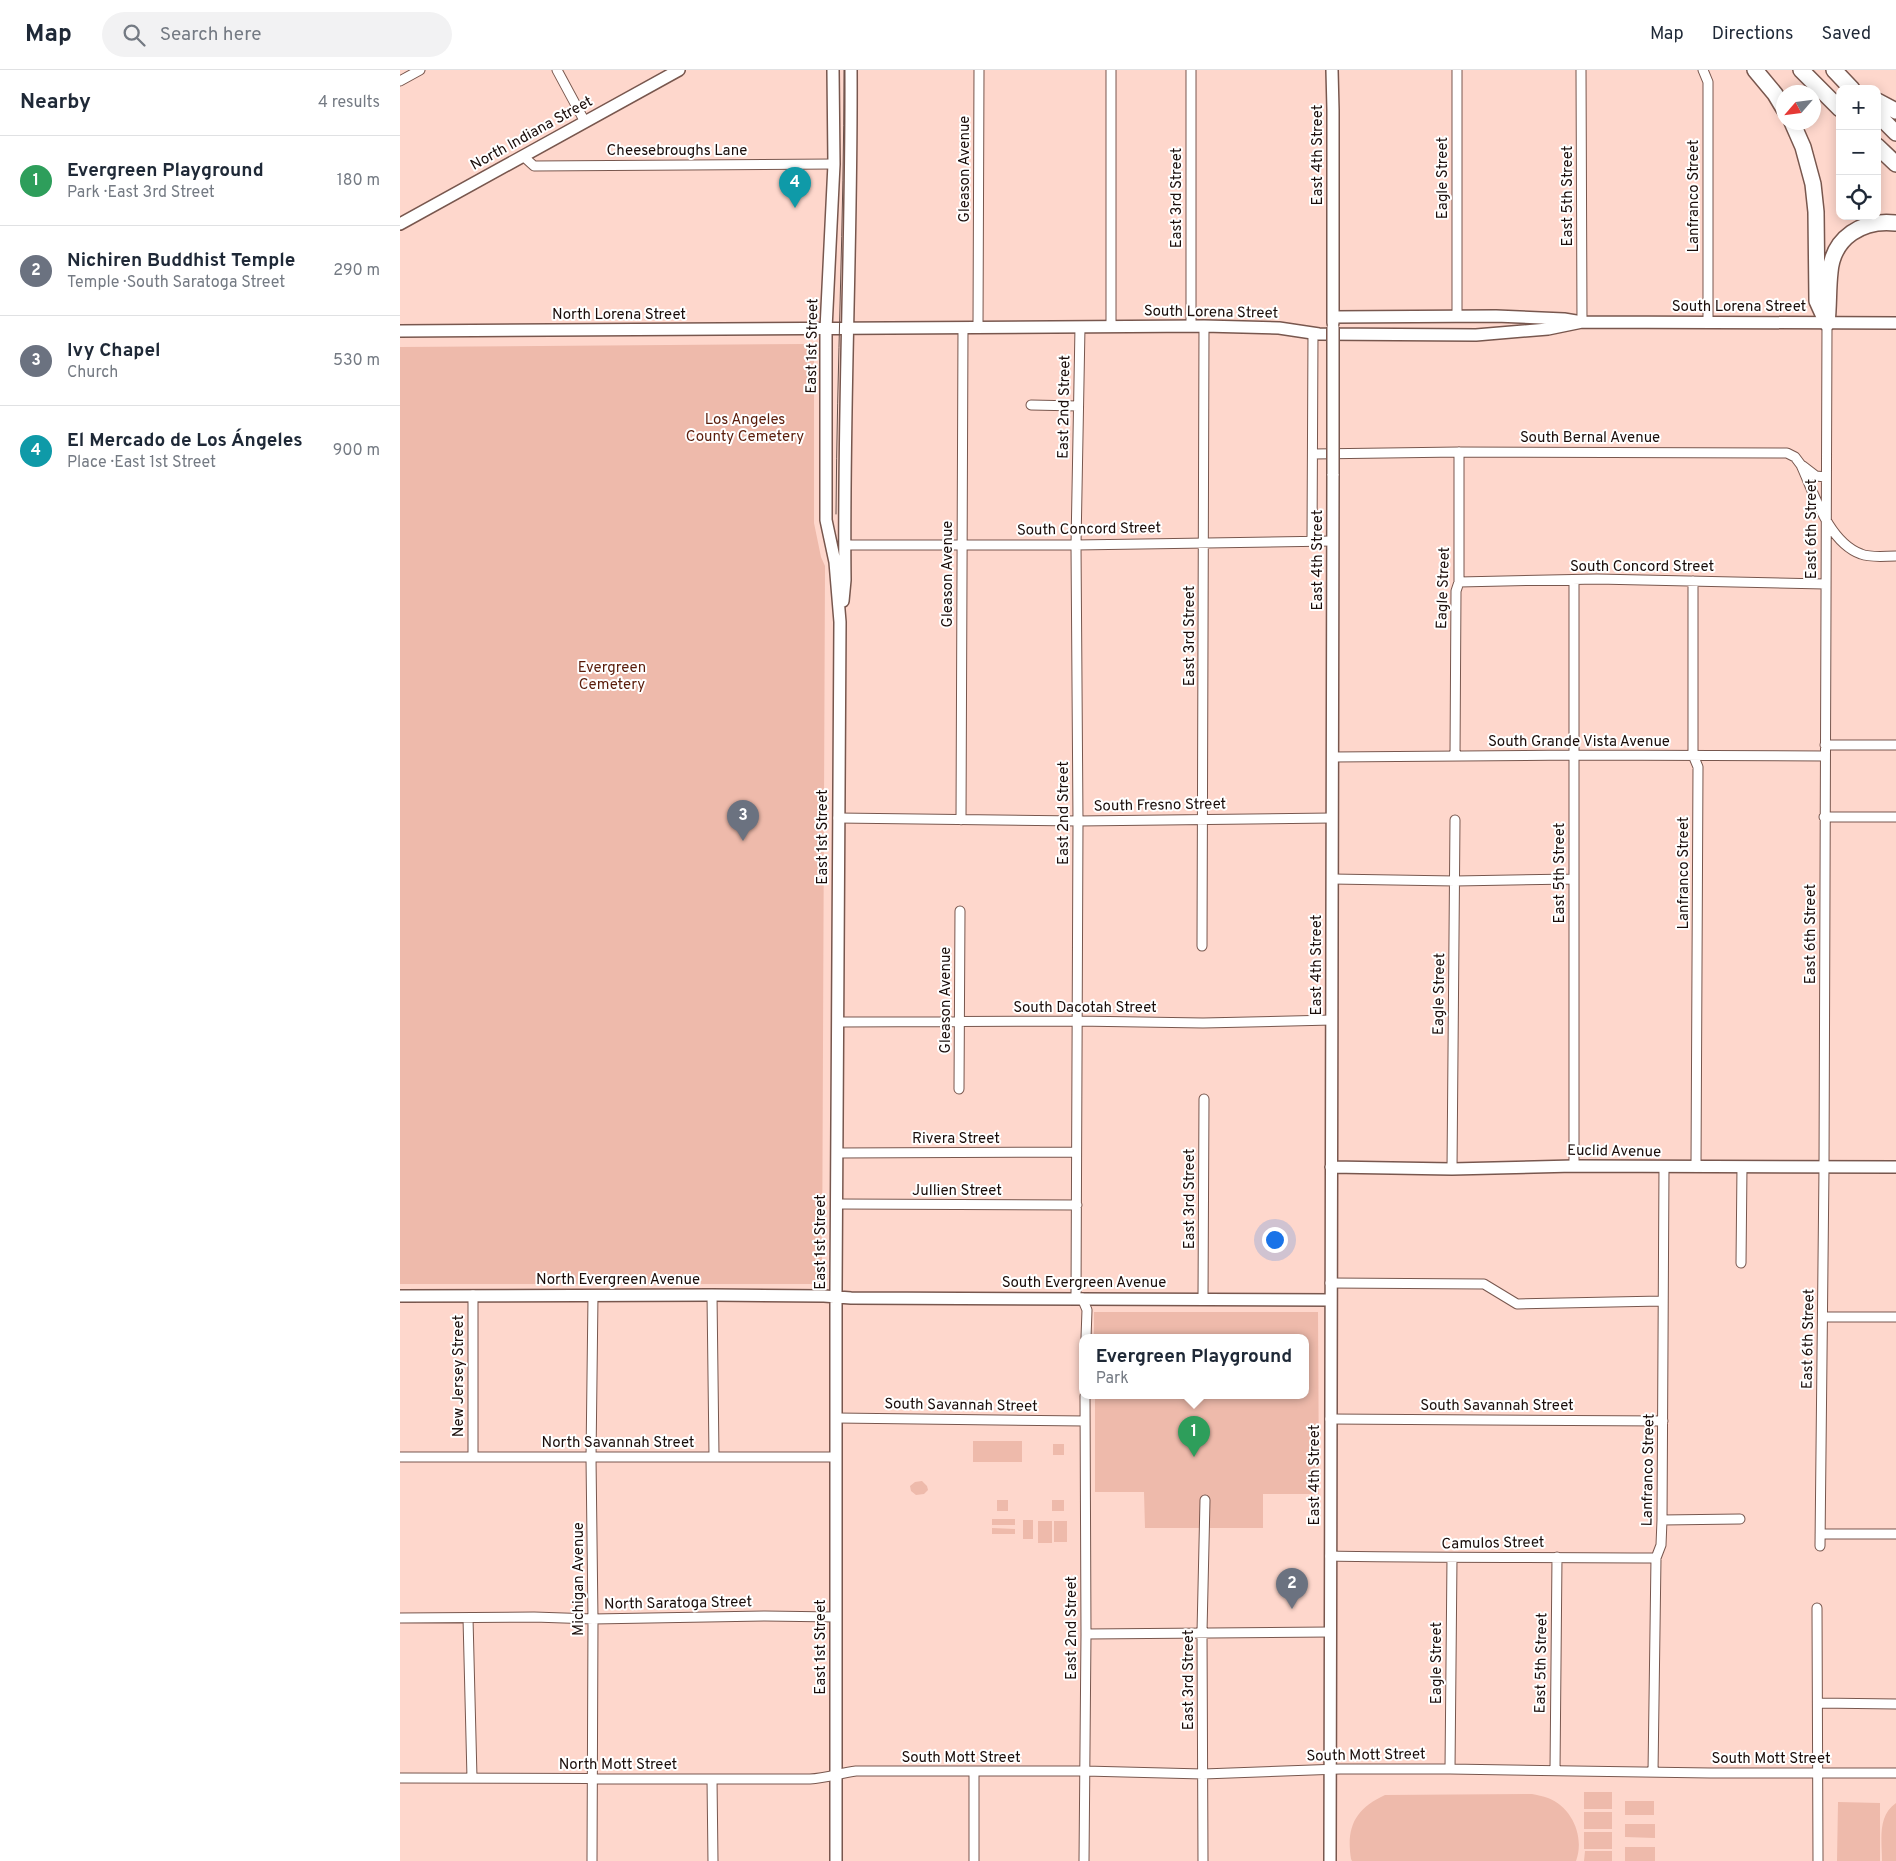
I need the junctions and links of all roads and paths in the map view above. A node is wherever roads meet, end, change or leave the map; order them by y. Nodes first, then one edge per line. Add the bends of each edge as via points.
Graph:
1 (420, 70) edge
2 (557, 70) edge
3 (679, 70) edge
4 (833, 70) edge
5 (851, 70) edge
6 (979, 70) edge
7 (1111, 70) edge
8 (1191, 70) edge
9 (1332, 70) edge
10 (1457, 70) edge
11 (1581, 70) edge
12 (1704, 70) edge
13 (1755, 70) edge
14 (1801, 70) edge
15 (1834, 70) edge
16 (400, 81) edge
17 (1849, 85) edge
18 (1776, 96) edge
19 (1881, 103) edge
20 (1836, 105) edge
21 (1896, 111) edge
22 (1881, 118) edge
23 (585, 122) junction
24 (1796, 130) edge
25 (1896, 133) edge
26 (1881, 150) edge
27 (523, 156) junction
28 (834, 164) junction
29 (1896, 164) edge
30 (1896, 223) edge
31 (400, 224) edge
32 (1456, 315) junction
33 (1333, 322) junction
34 (1582, 322) junction
35 (1708, 322) junction
36 (1827, 322) junction
37 (1896, 323) edge
38 (1191, 326) junction
39 (1204, 326) junction
40 (1080, 327) junction
41 (1111, 327) junction
42 (843, 328) junction
43 (962, 328) junction
44 (978, 328) junction
45 (826, 329) junction
46 (400, 331) edge
47 (1313, 334) junction
48 (1031, 405) dead end
49 (1078, 406) junction
50 (1459, 452) junction
51 (1312, 454) junction
52 (1801, 465) junction
53 (1826, 477) junction
54 (1826, 521) junction
55 (1333, 541) junction
56 (1312, 542) junction
57 (1204, 543) junction
58 (845, 545) junction
59 (962, 545) junction
60 (1076, 545) junction
61 (1896, 556) edge
62 (1574, 581) junction
63 (1692, 581) junction
64 (1459, 582) junction
65 (1825, 584) junction
66 (840, 622) junction
67 (1825, 745) junction
68 (1896, 745) edge
69 (1574, 755) junction
70 (1693, 755) junction
71 (1455, 756) junction
72 (1825, 756) junction
73 (1333, 757) junction
74 (1824, 817) junction
75 (1896, 817) edge
76 (838, 818) junction
77 (1203, 818) junction
78 (1332, 818) junction
79 (961, 820) junction
80 (1455, 820) dead end
81 (1078, 821) junction
82 (1332, 879) junction
83 (1574, 879) junction
84 (1455, 881) junction
85 (960, 911) dead end
86 (1202, 946) dead end
87 (1332, 1020) junction
88 (1077, 1021) junction
89 (838, 1022) junction
90 (961, 1022) junction
91 (960, 1089) dead end
92 (1204, 1099) dead end
93 (1076, 1152) junction
94 (837, 1153) junction
95 (1574, 1166) junction
96 (1331, 1167) junction
97 (1664, 1167) junction
98 (1696, 1167) junction
99 (1742, 1167) junction
100 (1896, 1167) edge
101 (1824, 1168) junction
102 (1452, 1169) junction
103 (837, 1204) junction
104 (1077, 1205) junction
105 (1741, 1263) dead end
106 (1330, 1283) junction
107 (473, 1295) junction
108 (712, 1295) junction
109 (400, 1296) edge
110 (593, 1296) junction
111 (836, 1297) junction
112 (1079, 1298) junction
113 (1203, 1299) junction
114 (1331, 1300) junction
115 (1662, 1301) junction
116 (1824, 1317) junction
117 (1896, 1317) edge
118 (1086, 1334) edge
119 (1086, 1399) edge
120 (836, 1418) junction
121 (1330, 1419) junction
122 (1085, 1421) junction
123 (1664, 1421) junction
124 (473, 1456) junction
125 (714, 1456) junction
126 (836, 1456) junction
127 (400, 1458) edge
128 (591, 1458) junction
129 (1205, 1500) dead end
130 (1740, 1519) dead end
131 (1662, 1520) junction
132 (1820, 1534) junction
133 (1896, 1534) edge
134 (1820, 1546) dead end
135 (1330, 1556) junction
136 (1557, 1557) junction
137 (1452, 1558) junction
138 (1656, 1558) junction
139 (1817, 1608) dead end
140 (836, 1617) junction
141 (400, 1618) edge
142 (468, 1618) junction
143 (593, 1619) junction
144 (1202, 1632) junction
145 (1330, 1632) junction
146 (1086, 1634) junction
147 (1818, 1703) junction
148 (1896, 1704) edge
149 (1450, 1768) junction
150 (1555, 1770) junction
151 (1085, 1771) junction
152 (1330, 1771) junction
153 (974, 1772) junction
154 (1652, 1772) junction
155 (1818, 1773) junction
156 (1896, 1773) edge
157 (836, 1774) junction
158 (1203, 1774) junction
159 (400, 1778) edge
160 (472, 1778) junction
161 (592, 1779) junction
162 (712, 1779) junction
163 (592, 1861) edge
164 (713, 1861) edge
165 (836, 1861) edge
166 (974, 1861) edge
167 (1084, 1861) edge
168 (1203, 1861) edge
169 (1330, 1861) edge
170 (1818, 1861) edge

1 - 16 street
2 - 23 street
3 - 23 street, North Indiana Street
4 - 28 street, East 1st Street
5 - 42 street, East 1st Street via 851,186
6 - 44 street, Gleason Avenue
7 - 41 street
8 - 38 street, East 3rd Street
9 - 33 street, East 4th Street
10 - 32 street, Eagle Street
11 - 34 street, East 5th Street
12 - 35 street, Lanfranco Street via 1708,82
13 - 18 highway
14 - 20 highway
15 - 17 highway
19 - 21 highway
22 - 25 highway
23 - 27 street, North Indiana Street
24 - 36 highway via 1813,184 1817,301
26 - 29 highway
27 - 28 street, Cheesebroughs Lane via 534,166
27 - 31 street, North Indiana Street
28 - 45 street, East 1st Street
30 - 36 highway via 1875,222 1858,228 1847,235 1835,251 1830,271
32 - 33 street, South Lorena Street
32 - 34 street, South Lorena Street
33 - 55 street, East 4th Street, bridge
34 - 35 street, South Lorena Street
34 - 47 street, South Lorena Street via 1548,329 1476,334
35 - 36 street, South Lorena Street
36 - 37 street, South Lorena Street
36 - 53 street, East 6th Street
38 - 39 street, South Lorena Street
38 - 41 street, South Lorena Street
39 - 47 street, South Lorena Street via 1279,328
39 - 57 street, East 3rd Street
40 - 41 street, South Lorena Street
40 - 44 street, South Lorena Street
40 - 49 street, East 2nd Street
42 - 43 street, South Lorena Street
42 - 45 street, North Lorena Street
42 - 58 street, East 1st Street
43 - 44 street, South Lorena Street
43 - 59 street, Gleason Avenue
45 - 46 street, North Lorena Street
45 - 66 street, East 1st Street via 826,520
47 - 51 street, East 4th Street
48 - 49 street
49 - 60 street, East 2nd Street
50 - 51 street, South Bernal Avenue
50 - 52 street, South Bernal Avenue via 1787,453
50 - 64 street, Eagle Street
51 - 56 street, East 4th Street
52 - 53 street, South Bernal Avenue via 1816,476
52 - 54 street
53 - 54 street, East 6th Street
54 - 61 street via 1834,533 1862,555
54 - 65 street, East 6th Street
55 - 56 street, South Concord Street
55 - 73 street, East 4th Street
56 - 57 street, South Concord Street
57 - 60 street, South Concord Street
57 - 77 street, East 3rd Street
58 - 59 street, South Concord Street
58 - 66 street, East 1st Street
59 - 60 street, South Concord Street
59 - 79 street, Gleason Avenue
60 - 81 street, East 2nd Street
62 - 63 street, South Concord Street
62 - 64 street, South Concord Street
62 - 69 street, East 5th Street
63 - 65 street, South Concord Street
63 - 70 street, Lanfranco Street
64 - 71 street, Eagle Street via 1456,591
65 - 67 street, East 6th Street
66 - 76 street, East 1st Street
67 - 68 street
67 - 72 street, East 6th Street
69 - 70 street, South Grande Vista Avenue
69 - 71 street, South Grande Vista Avenue
69 - 83 street, East 5th Street
70 - 72 street, South Grande Vista Avenue
70 - 98 street, Lanfranco Street via 1698,767
71 - 73 street, South Grande Vista Avenue
72 - 74 street, East 6th Street
73 - 78 street, East 4th Street
74 - 75 street
74 - 101 street, East 6th Street
76 - 79 street, South Fresno Street
76 - 89 street, East 1st Street
77 - 78 street, South Fresno Street
77 - 81 street, South Fresno Street
77 - 86 street, East 3rd Street
78 - 82 street, East 4th Street
79 - 81 street, South Fresno Street
80 - 84 street, Eagle Street
81 - 88 street, East 2nd Street
82 - 84 street
82 - 87 street, East 4th Street
83 - 84 street
83 - 95 street, East 5th Street
84 - 102 street, Eagle Street
85 - 90 street, Gleason Avenue
87 - 88 street, South Dacotah Street
87 - 96 street, East 4th Street
88 - 90 street, South Dacotah Street
88 - 93 street, East 2nd Street
89 - 90 street, South Dacotah Street
89 - 94 street, East 1st Street
90 - 91 street, Gleason Avenue
92 - 113 street, East 3rd Street
93 - 94 street, Rivera Street
93 - 104 street, East 2nd Street
94 - 103 street, East 1st Street
95 - 97 street, Euclid Avenue
95 - 102 street, Euclid Avenue
96 - 102 street, Euclid Avenue
96 - 106 street, East 4th Street
97 - 98 street, Euclid Avenue
97 - 115 street, Lanfranco Street
98 - 99 street, Euclid Avenue
99 - 101 street, Euclid Avenue
99 - 105 street
100 - 101 street, Euclid Avenue
101 - 116 street, East 6th Street
103 - 104 street, Jullien Street
103 - 111 street, East 1st Street
104 - 112 street, East 2nd Street
106 - 114 street, East 4th Street
106 - 115 street via 1484,1284 1517,1304
107 - 109 street, North Evergreen Avenue
107 - 110 street, North Evergreen Avenue
107 - 124 street, New Jersey Street
108 - 110 street, North Evergreen Avenue
108 - 111 street, North Evergreen Avenue
108 - 125 street
110 - 128 street, Michigan Avenue
111 - 112 street, South Evergreen Avenue
111 - 120 street, East 1st Street
112 - 113 street, South Evergreen Avenue
112 - 118 street, East 2nd Street via 1087,1310
113 - 114 street, South Evergreen Avenue
114 - 121 street, East 4th Street
115 - 123 street, Lanfranco Street
116 - 117 street
116 - 132 street, East 6th Street
119 - 122 street, East 2nd Street
120 - 122 street, South Savannah Street
120 - 126 street, East 1st Street
121 - 123 street, South Savannah Street
121 - 135 street, East 4th Street
122 - 146 street, East 2nd Street
123 - 131 street, Lanfranco Street
124 - 127 street, North Savannah Street
124 - 128 street, North Savannah Street
125 - 126 street, North Savannah Street
125 - 128 street, North Savannah Street
126 - 140 street, East 1st Street
128 - 143 street, Michigan Avenue
129 - 144 street, East 3rd Street
130 - 131 street
131 - 138 street, Lanfranco Street via 1661,1545
132 - 133 street
132 - 134 street, East 6th Street
135 - 137 street, Camulos Street
135 - 145 street, East 4th Street
136 - 137 street, Camulos Street
136 - 138 street, Camulos Street
136 - 150 street, East 5th Street
137 - 149 street, Eagle Street
138 - 154 street, Lanfranco Street
139 - 147 street
140 - 143 street, North Saratoga Street
140 - 157 street, East 1st Street
141 - 142 street, North Saratoga Street
142 - 143 street, North Saratoga Street
142 - 160 street
143 - 161 street, Michigan Avenue
144 - 145 street
144 - 146 street
144 - 158 street, East 3rd Street
145 - 152 street, East 4th Street
146 - 151 street, East 2nd Street
147 - 148 street
147 - 155 street
149 - 150 street, South Mott Street
149 - 152 street, South Mott Street
150 - 154 street, South Mott Street
151 - 153 street, South Mott Street
151 - 158 street, South Mott Street
151 - 167 street, East 2nd Street
152 - 158 street, South Mott Street
152 - 169 street, East 4th Street
153 - 157 street, South Mott Street via 856,1771
153 - 166 street
154 - 155 street, South Mott Street
155 - 156 street, South Mott Street
155 - 170 street
157 - 162 street, North Mott Street via 824,1778
157 - 165 street, East 1st Street
158 - 168 street, East 3rd Street
159 - 160 street, North Mott Street
160 - 161 street, North Mott Street
161 - 162 street, North Mott Street
161 - 163 street, Michigan Avenue
162 - 164 street

